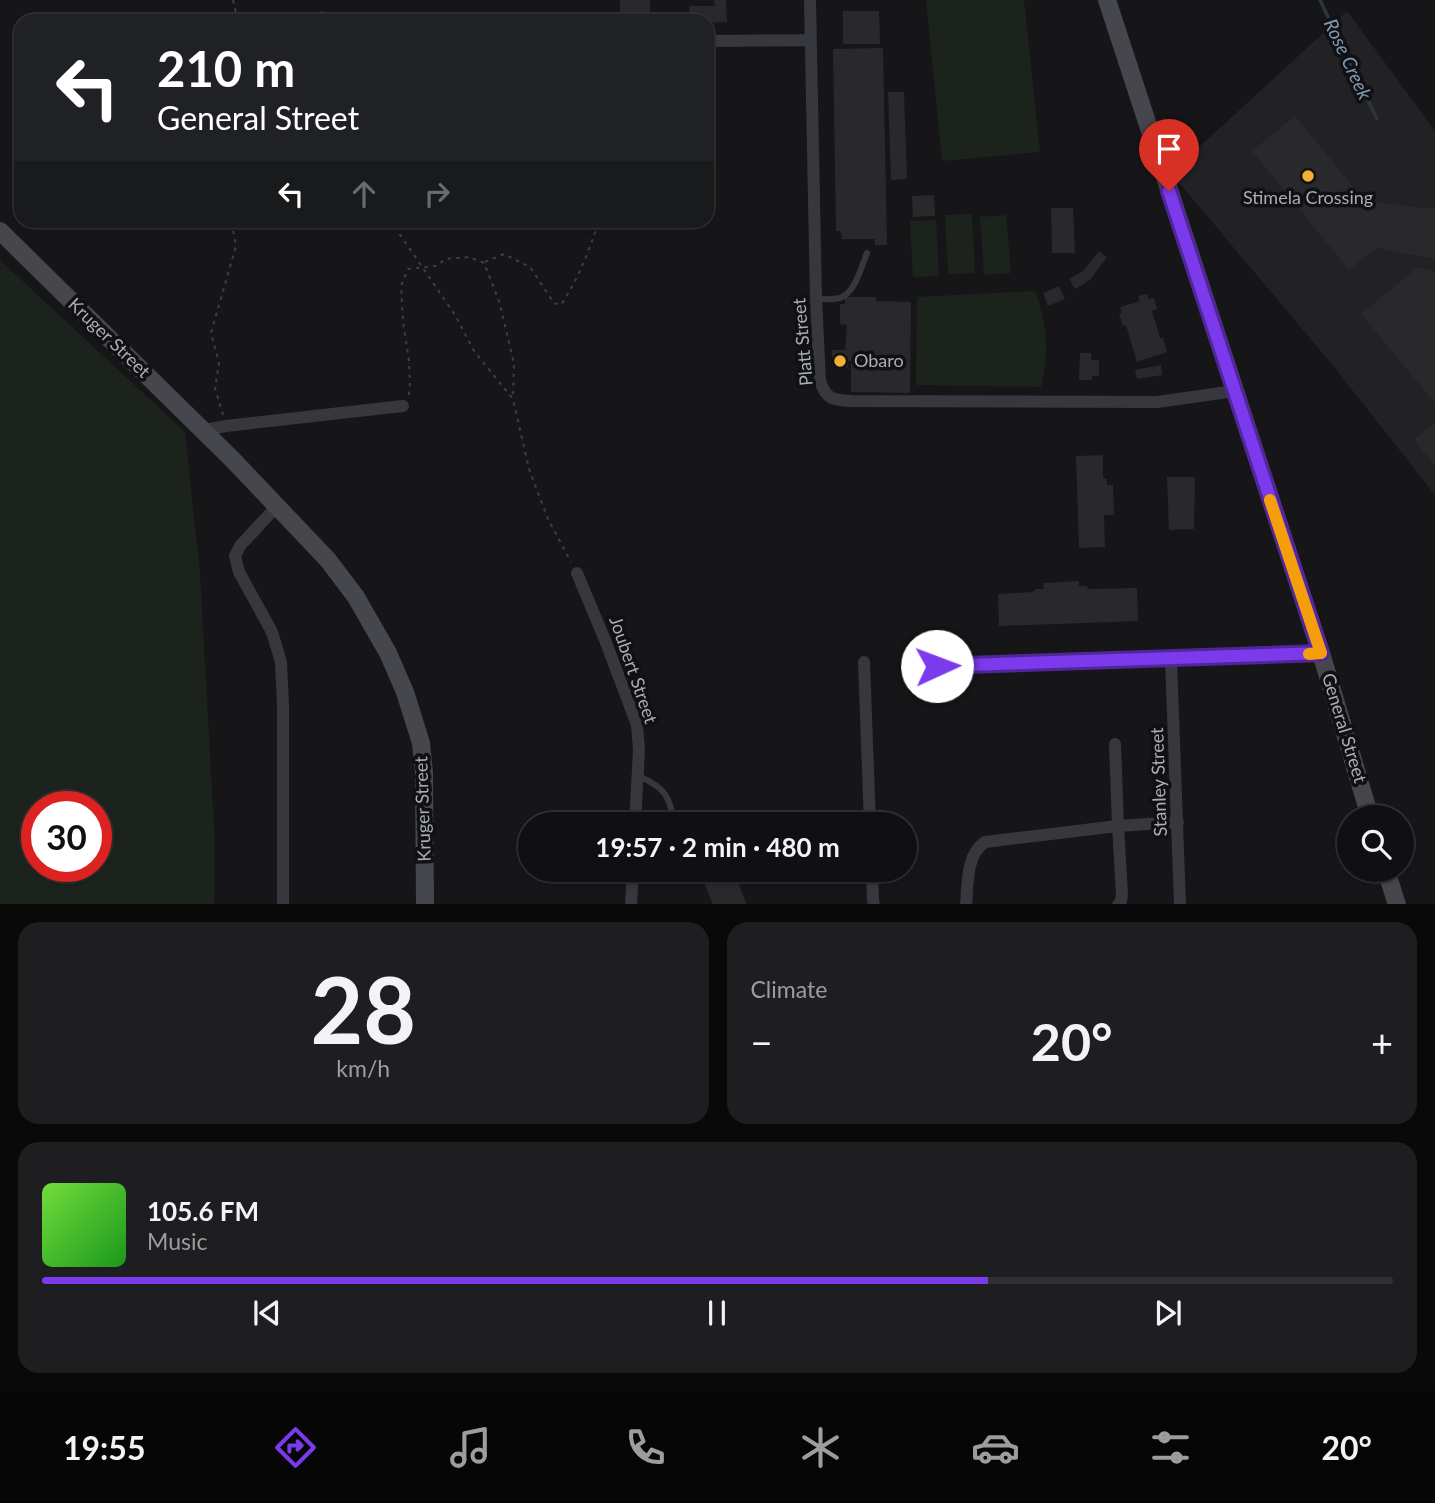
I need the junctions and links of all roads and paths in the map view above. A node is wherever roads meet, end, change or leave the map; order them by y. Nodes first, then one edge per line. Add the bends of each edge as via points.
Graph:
1 (810, 0) edge
2 (1107, 0) edge
3 (312, 14) edge
4 (336, 14) edge
5 (714, 40) edge
6 (809, 40) junction
7 (233, 228) edge
8 (395, 228) edge
9 (596, 228) edge
10 (0, 231) edge
11 (867, 253) dead end
12 (484, 263) junction
13 (421, 267) junction
14 (816, 299) junction
15 (1235, 391) junction
16 (513, 399) junction
17 (403, 407) joint
18 (226, 426) junction
19 (204, 430) junction
20 (276, 506) junction
21 (577, 573) joint
22 (1321, 653) junction
23 (1171, 659) junction
24 (864, 662) dead end
25 (937, 666) dead end
26 (1115, 744) dead end
27 (638, 776) junction
28 (1366, 805) edge
29 (636, 812) edge
30 (672, 812) edge
31 (870, 812) edge
32 (1178, 822) junction
33 (1118, 826) junction
34 (632, 882) edge
35 (872, 882) edge
36 (1390, 882) edge
37 (283, 904) edge
38 (425, 904) edge
39 (631, 904) edge
40 (874, 904) edge
41 (966, 904) edge
42 (1119, 904) edge
43 (1180, 904) edge
44 (1398, 904) edge

1 - 6 street, Platt Street
2 - 15 main road, General Street
3 - 4 path
5 - 6 street
6 - 14 street, Platt Street
7 - 18 path via 236,246 211,333 219,363 215,388
8 - 13 path
9 - 12 path via 577,280 561,305 554,303 530,267 504,254
10 - 19 main road, Kruger Street
11 - 14 lane via 850,291 837,299
12 - 13 path via 469,257
12 - 16 path via 506,330 513,364
13 - 16 path via 474,351
13 - 17 path via 408,269 401,286 410,383
14 - 15 street, Platt Street via 820,380 823,392 839,400 1157,402
15 - 22 main road, General Street
16 - 21 path via 529,469 548,519
17 - 18 street
18 - 19 street
19 - 20 main road, Kruger Street
20 - 37 street via 235,555 239,572 272,632 281,662
20 - 38 main road, Kruger Street via 356,597 405,692 421,743 424,772
21 - 27 street, Joubert Street via 637,725
22 - 23 street
22 - 28 main road, General Street
23 - 25 street
23 - 32 street, Stanley Street
24 - 31 street
26 - 33 street
27 - 29 street, Joubert Street
27 - 30 lane via 666,793
32 - 33 street
32 - 43 street, Stanley Street
33 - 41 street via 985,842 971,862
33 - 42 street
34 - 39 street
35 - 40 street
36 - 44 main road

